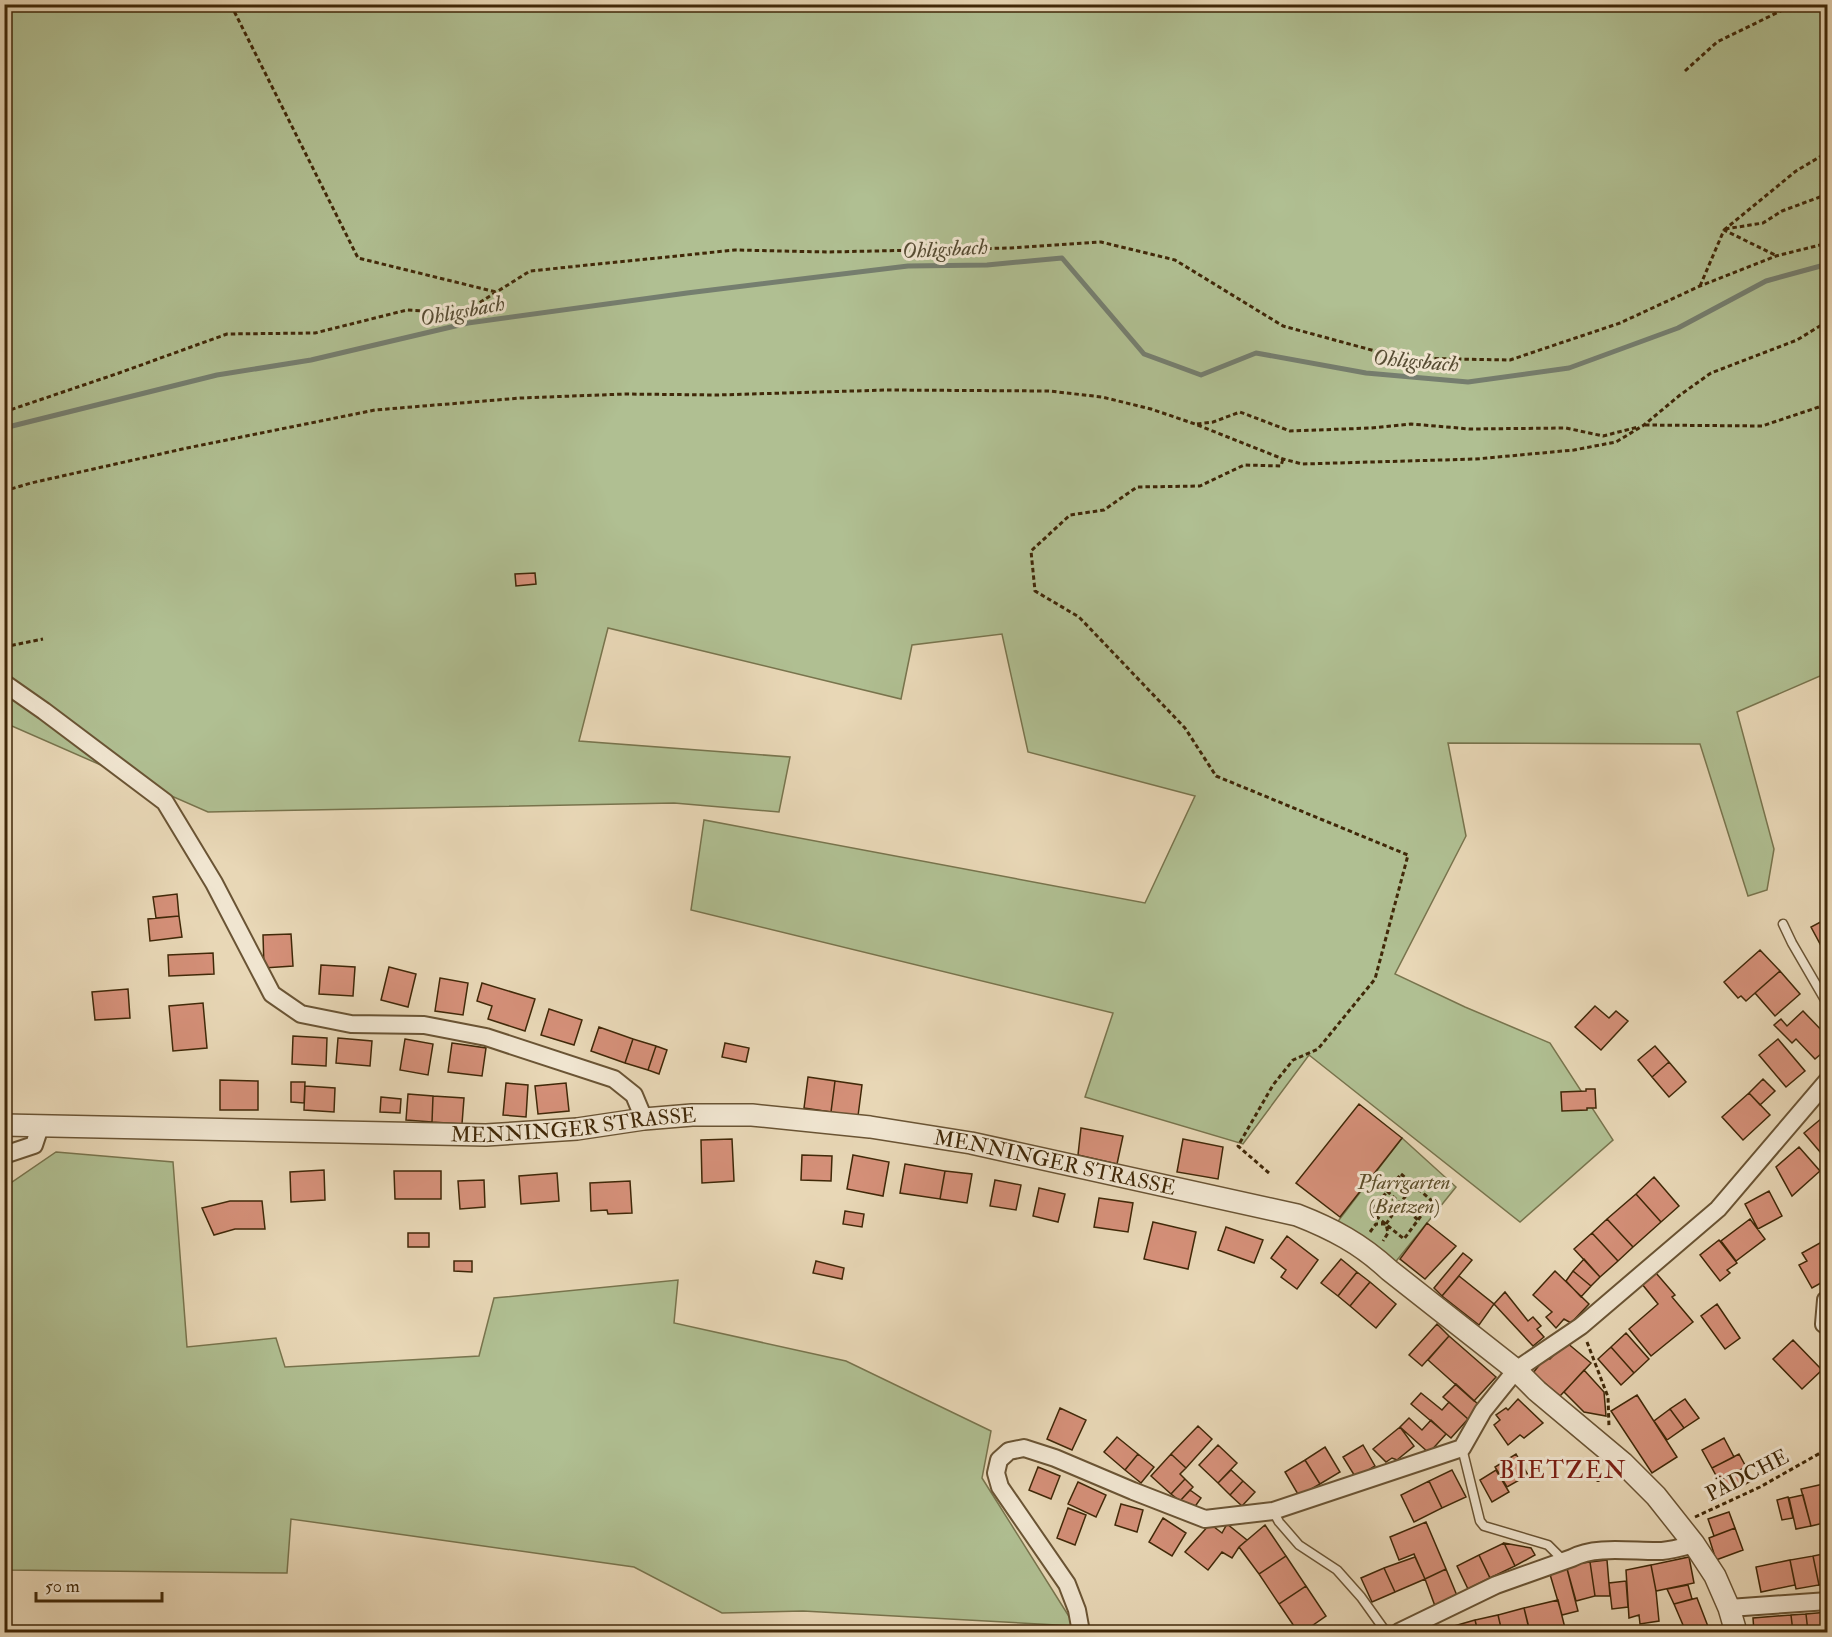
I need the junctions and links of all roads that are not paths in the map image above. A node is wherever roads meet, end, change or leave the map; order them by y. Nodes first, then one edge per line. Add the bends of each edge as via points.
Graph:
1 (4, 683) edge
2 (1783, 924) dead end
3 (1827, 1005) edge
4 (1827, 1080) edge
5 (644, 1119) junction
6 (4, 1125) edge
7 (40, 1126) junction
8 (4, 1155) edge
9 (1827, 1299) edge
10 (1827, 1327) edge
11 (1516, 1370) junction
12 (1462, 1448) junction
13 (1273, 1511) junction
14 (1694, 1544) junction
15 (1563, 1560) junction
16 (1827, 1601) edge
17 (1729, 1608) junction
18 (1081, 1632) edge
19 (1386, 1632) edge
20 (1399, 1632) edge
21 (1736, 1632) edge

1 - 5 street via 165,802 214,883 272,994 301,1014 351,1024 424,1025 486,1037 614,1079 634,1095
2 - 3 lane
4 - 11 street via 1718,1209 1581,1326
5 - 7 street, MENNINGER STRASSE via 577,1129 486,1135
5 - 11 street, MENNINGER STRASSE via 752,1115 870,1127 970,1143 1297,1215 1359,1245
6 - 7 street, MENNINGER STRASSE
7 - 8 street via 34,1145
9 - 10 street
11 - 12 street via 1483,1411
11 - 14 street, MENNINGER STRASSE via 1656,1496
12 - 13 street
12 - 15 lane via 1484,1526 1548,1545
13 - 18 street via 1205,1519 1055,1458 1024,1449 1009,1451 999,1460 996,1473 1000,1487 1066,1584
13 - 19 lane via 1299,1545 1336,1570
14 - 15 street via 1661,1551 1594,1550
14 - 17 street, MENNINGER STRASSE via 1715,1576
15 - 20 street via 1496,1585
16 - 17 street
17 - 21 street, MENNINGER STRASSE

